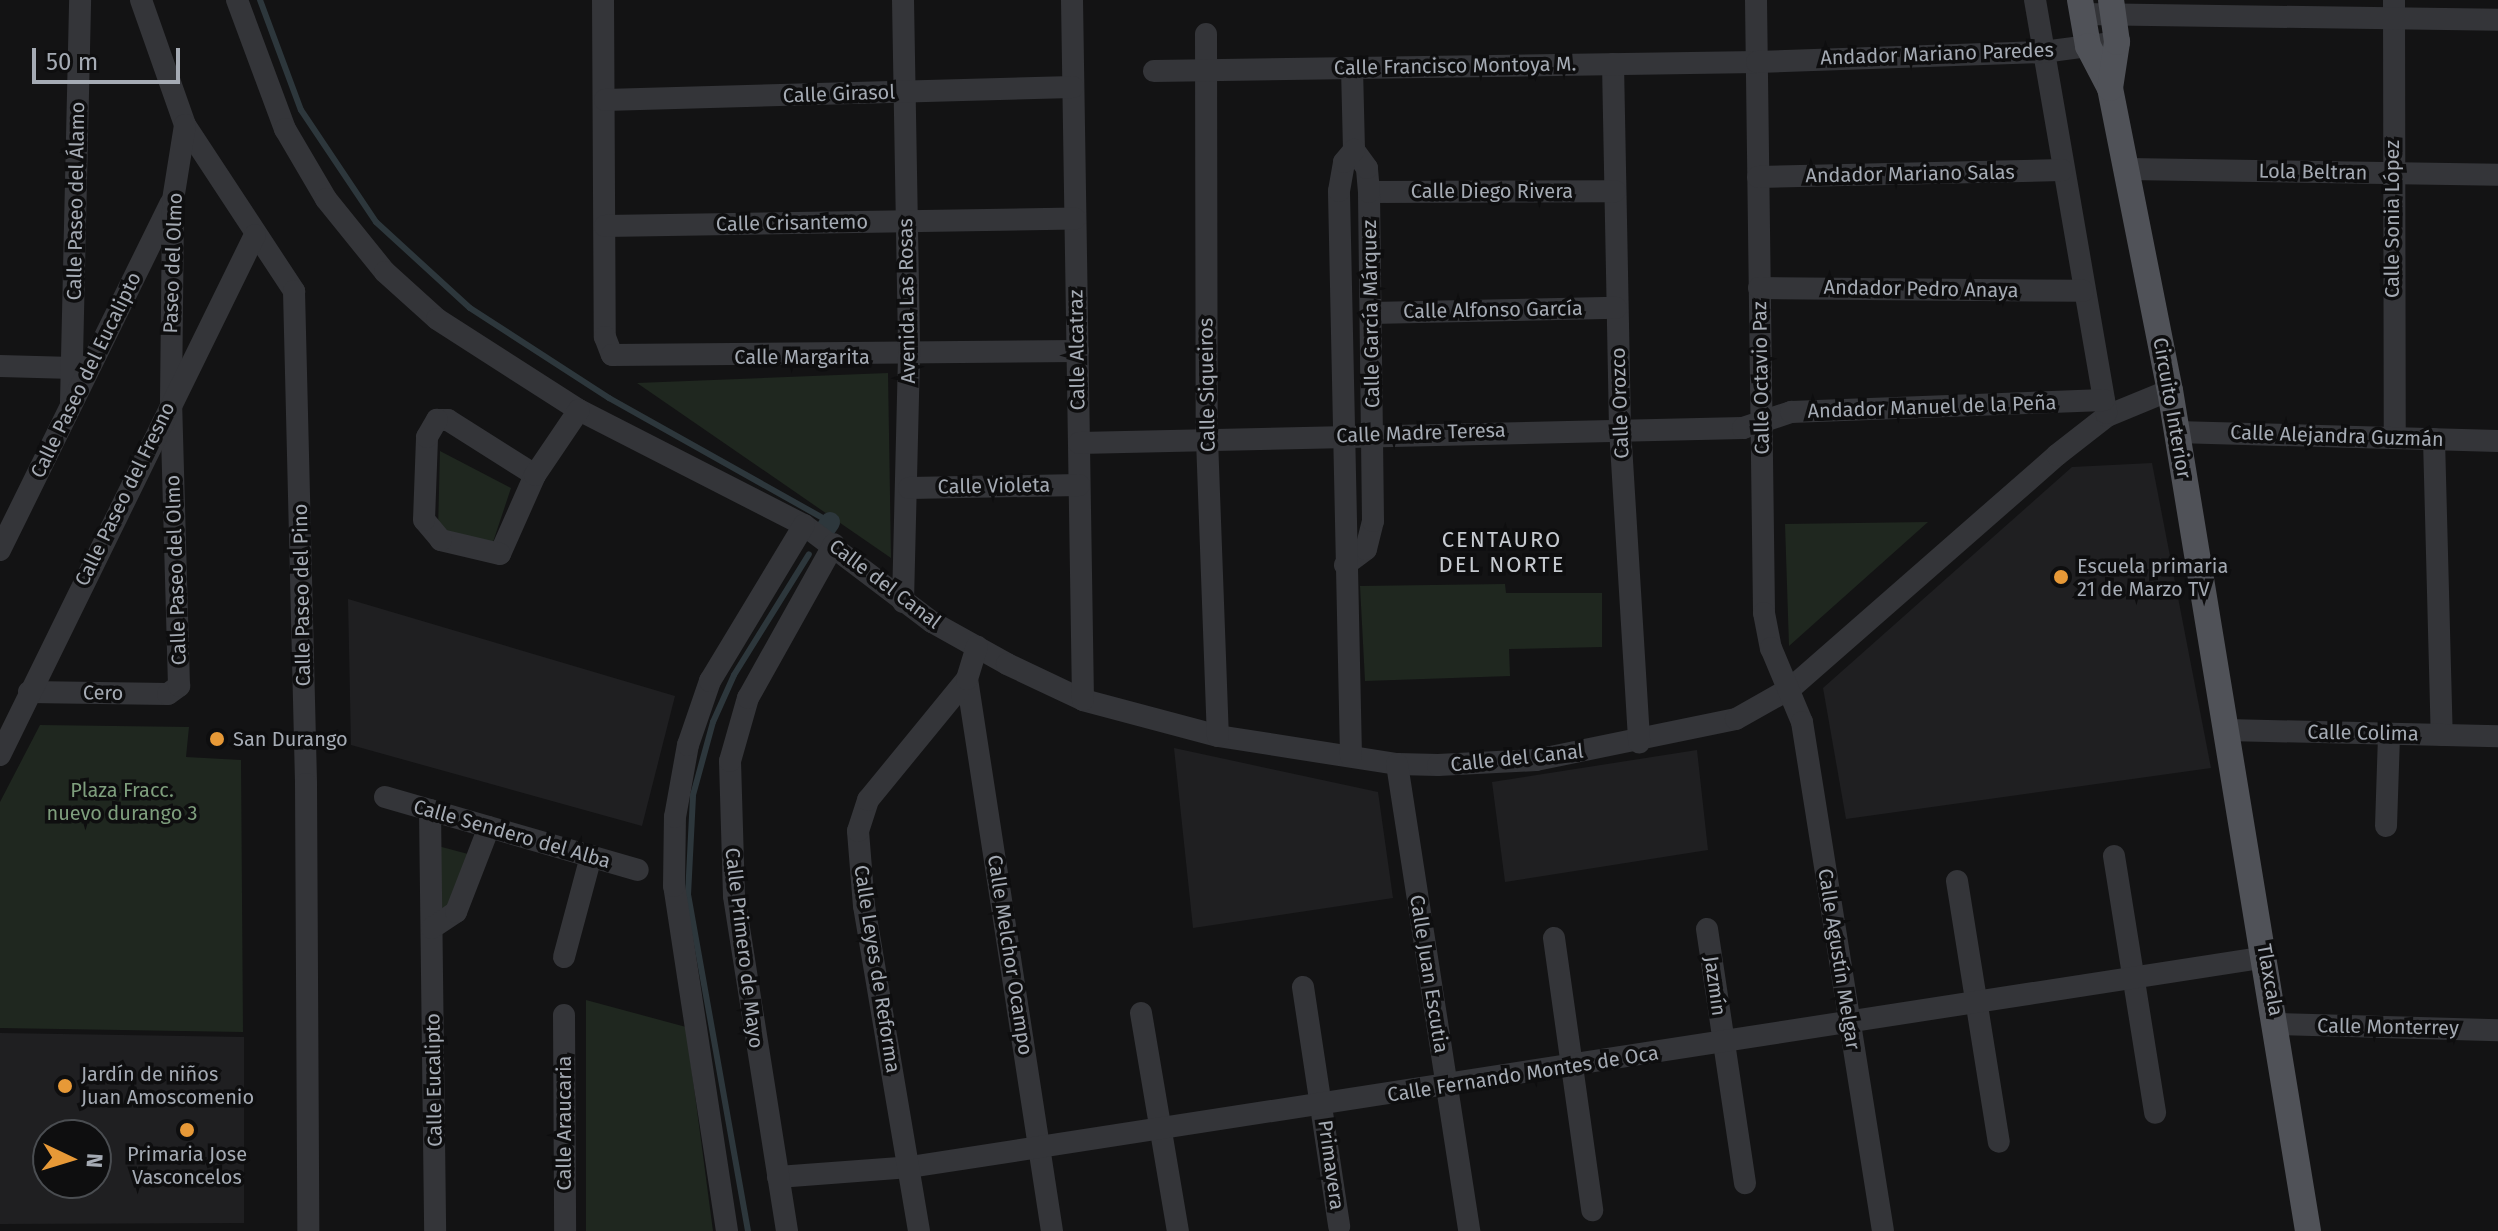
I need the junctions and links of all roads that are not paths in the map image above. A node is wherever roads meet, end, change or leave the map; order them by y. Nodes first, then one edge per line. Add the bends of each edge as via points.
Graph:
1 (80, 0) edge
2 (141, 0) edge
3 (237, 0) edge
4 (603, 0) edge
5 (903, 0) edge
6 (1072, 0) edge
7 (1756, 0) edge
8 (2035, 0) edge
9 (2081, 7) edge
10 (2112, 7) edge
11 (2394, 9) edge
12 (2498, 20) edge
13 (1206, 34) dead end
14 (2117, 42) junction
15 (2088, 46) junction
16 (2043, 52) junction
17 (1757, 62) junction
18 (1613, 64) junction
19 (1352, 68) junction
20 (1204, 70) junction
21 (1154, 71) dead end
22 (1073, 87) junction
23 (2110, 88) junction
24 (904, 92) junction
25 (605, 100) junction
26 (185, 125) junction
27 (1354, 150) junction
28 (2128, 169) junction
29 (2062, 170) junction
30 (2390, 174) junction
31 (2498, 175) edge
32 (1758, 177) junction
33 (1615, 191) junction
34 (1369, 192) junction
35 (173, 200) junction
36 (1075, 219) junction
37 (905, 222) junction
38 (605, 226) junction
39 (255, 235) junction
40 (1759, 288) junction
41 (2083, 291) junction
42 (1616, 308) junction
43 (1371, 313) junction
44 (1078, 351) junction
45 (909, 356) junction
46 (0, 366) edge
47 (73, 368) junction
48 (2170, 390) junction
49 (171, 401) junction
50 (71, 402) junction
51 (2105, 408) junction
52 (579, 410) junction
53 (1761, 421) junction
54 (1620, 428) junction
55 (2176, 432) junction
56 (1372, 435) junction
57 (1343, 436) junction
58 (2395, 438) junction
59 (1207, 439) junction
60 (2434, 439) junction
61 (2498, 441) edge
62 (1079, 443) junction
63 (535, 475) junction
64 (1079, 485) junction
65 (909, 488) junction
66 (804, 525) junction
67 (834, 544) junction
68 (0, 550) edge
69 (1345, 565) junction
70 (903, 602) junction
71 (977, 647) junction
72 (967, 679) junction
73 (1791, 688) junction
74 (176, 690) joint
75 (29, 692) junction
76 (1083, 700) junction
77 (2227, 730) junction
78 (2389, 734) junction
79 (2442, 735) junction
80 (1218, 736) junction
81 (2498, 736) edge
82 (1639, 742) junction
83 (0, 755) edge
84 (1351, 756) junction
85 (1397, 764) junction
86 (385, 797) dead end
87 (430, 810) junction
88 (2386, 826) dead end
89 (489, 827) junction
90 (591, 856) junction
91 (2114, 856) dead end
92 (638, 870) dead end
93 (1957, 881) dead end
94 (432, 928) junction
95 (1707, 929) dead end
96 (1554, 938) dead end
97 (564, 957) dead end
98 (2266, 957) junction
99 (2133, 978) junction
100 (1303, 987) dead end
101 (1977, 1003) junction
102 (1141, 1013) dead end
103 (564, 1015) dead end
104 (1850, 1023) junction
105 (2277, 1024) junction
106 (2498, 1030) edge
107 (1722, 1044) junction
108 (1571, 1066) junction
109 (1446, 1084) junction
110 (1322, 1105) junction
111 (2155, 1113) dead end
112 (1160, 1129) junction
113 (1999, 1142) dead end
114 (1039, 1147) junction
115 (910, 1167) junction
116 (778, 1177) junction
117 (1745, 1183) dead end
118 (1592, 1210) dead end
119 (1339, 1226) dead end
120 (308, 1231) edge
121 (435, 1231) edge
122 (565, 1231) edge
123 (727, 1231) edge
124 (787, 1231) edge
125 (919, 1231) edge
126 (1052, 1231) edge
127 (1178, 1231) edge
128 (1469, 1231) edge
129 (1883, 1231) edge
130 (2308, 1231) edge

1 - 47 street, Calle Paseo del Álamo
2 - 26 street, Calle Paseo del Pino
3 - 52 street, Calle del Canal via 285,129 360,244 437,319
4 - 25 street
5 - 24 street, Avenida Las Rosas
6 - 22 street, Calle Alcatraz
7 - 17 street, Calle Octavio Paz
8 - 16 street
9 - 10 street
9 - 15 main road, Circuito Interior
10 - 11 street
10 - 14 main road, Circuito Interior
11 - 12 street
11 - 30 street, Calle Sonia López
13 - 20 street, Calle Siqueiros
14 - 15 street, Andador Mariano Paredes
14 - 23 main road, Circuito Interior
15 - 16 street, Andador Mariano Paredes
15 - 23 main road, Circuito Interior
16 - 17 street, Andador Mariano Paredes
16 - 29 street
17 - 18 street, Calle Francisco Montoya M.
17 - 32 street, Calle Octavio Paz
18 - 19 street, Calle Francisco Montoya M.
18 - 33 street, Calle Orozco
19 - 20 street, Calle Francisco Montoya M.
19 - 27 street, Calle García Márquez
20 - 21 street, Calle Francisco Montoya M.
20 - 59 street, Calle Siqueiros
22 - 24 street, Calle Girasol
22 - 36 street, Calle Alcatraz
23 - 28 main road, Circuito Interior
24 - 25 street, Calle Girasol
24 - 37 street, Avenida Las Rosas
25 - 38 street
26 - 35 street, Paseo del Olmo
26 - 39 street, Calle Paseo del Pino
27 - 34 street, Calle García Márquez via 1367,168
27 - 57 street, Calle García Márquez via 1344,162 1339,191
28 - 30 street, Lola Beltran
28 - 48 main road, Circuito Interior
29 - 32 street, Andador Mariano Salas
29 - 41 street
30 - 31 street, Lola Beltran
30 - 58 street, Calle Sonia López
32 - 40 street, Calle Octavio Paz
33 - 34 street, Calle Diego Rivera
33 - 42 street, Calle Orozco
34 - 43 street, Calle García Márquez
35 - 49 street, Paseo del Olmo
35 - 50 street, Calle Paseo del Eucalipto
36 - 37 street, Calle Crisantemo
36 - 44 street, Calle Alcatraz
37 - 38 street, Calle Crisantemo
37 - 45 street, Avenida Las Rosas
38 - 45 street, Calle Margarita via 605,337 612,355
39 - 49 street, Calle Paseo del Fresno
39 - 120 street, Calle Paseo del Pino via 290,280 296,306
40 - 41 street, Andador Pedro Anaya
40 - 53 street, Calle Octavio Paz
41 - 51 street
42 - 43 street, Calle Alfonso García
42 - 54 street, Calle Orozco
43 - 56 street, Calle García Márquez
44 - 45 street, Calle Margarita
44 - 62 street, Calle Alcatraz
45 - 65 street, Avenida Las Rosas
46 - 47 street
47 - 50 street, Calle Paseo del Álamo
48 - 51 street, Calle del Canal
48 - 55 main road, Circuito Interior
49 - 74 street, Calle Paseo del Olmo via 180,680
49 - 75 street, Calle Paseo del Fresno
50 - 68 street, Calle Paseo del Eucalipto
51 - 53 street, Andador Manuel de la Peña via 1791,412
51 - 73 street, Calle del Canal
52 - 63 street
52 - 66 street, Calle del Canal
53 - 54 street, Calle Madre Teresa via 1743,428
53 - 73 street, Calle Octavio Paz via 1764,613 1771,648
54 - 56 street, Calle Madre Teresa
54 - 82 street, Calle Orozco
55 - 58 street, Calle Alejandra Guzmán
55 - 77 main road, Circuito Interior
56 - 57 street, Calle Madre Teresa
56 - 69 street, Calle García Márquez via 1371,540 1364,553
57 - 59 street, Calle Madre Teresa
57 - 69 street, Calle García Márquez
58 - 60 street, Calle Alejandra Guzmán
59 - 62 street, Calle Madre Teresa
59 - 80 street, Calle Siqueiros
60 - 61 street, Calle Alejandra Guzmán
60 - 79 street
62 - 64 street, Calle Alcatraz
63 - 63 street via 500,554 441,540 424,520 427,437 437,420 448,420
64 - 65 street, Calle Violeta
64 - 76 street, Calle Alcatraz
65 - 70 street, Avenida Las Rosas
66 - 67 street, Calle del Canal
66 - 123 street via 710,681 688,745 675,817 674,886
67 - 70 street, Calle del Canal
67 - 116 street, Calle Primero de Mayo via 753,687 730,761 734,896
69 - 84 street, Calle García Márquez
70 - 71 street, Calle del Canal
71 - 72 street, Calle Leyes de Reforma
71 - 76 street, Calle del Canal
72 - 114 street, Calle Melchor Ocampo
72 - 115 street, Calle Leyes de Reforma via 868,800 858,831 864,906
73 - 82 street, Calle del Canal via 1736,719
73 - 104 street, Calle Agustín Melgar via 1802,722
74 - 75 street, Cero
75 - 83 street, Calle Paseo del Fresno
76 - 80 street, Calle del Canal
77 - 78 street, Calle Colima
77 - 98 main road, Tlaxcala
78 - 79 street, Calle Colima
78 - 88 street
79 - 81 street, Calle Colima
80 - 84 street, Calle del Canal
82 - 85 street, Calle del Canal via 1536,760
84 - 85 street, Calle del Canal
85 - 109 street, Calle Juan Escutia
86 - 87 street, Calle Sendero del Alba
87 - 89 street, Calle Sendero del Alba
87 - 94 street, Calle Eucalipto
89 - 90 street, Calle Sendero del Alba
89 - 94 street via 456,912
90 - 92 street, Calle Sendero del Alba
90 - 97 street
91 - 99 street
93 - 101 street
94 - 121 street, Calle Eucalipto
95 - 107 street, Jazmín
96 - 108 street
98 - 99 street, Calle Fernando Montes de Oca
98 - 105 main road, Tlaxcala
99 - 101 street, Calle Fernando Montes de Oca
99 - 111 street
100 - 110 street, Primavera
101 - 104 street, Calle Fernando Montes de Oca
101 - 113 street
102 - 112 street
103 - 122 street, Calle Araucaria
104 - 107 street, Calle Fernando Montes de Oca
104 - 129 street, Calle Agustín Melgar
105 - 106 street, Calle Monterrey
105 - 130 main road, Tlaxcala
107 - 108 street, Calle Fernando Montes de Oca
107 - 117 street, Jazmín
108 - 109 street, Calle Fernando Montes de Oca
108 - 118 street
109 - 110 street, Calle Fernando Montes de Oca
109 - 128 street, Calle Juan Escutia
110 - 112 street, Calle Fernando Montes de Oca
110 - 119 street, Primavera
112 - 114 street, Calle Fernando Montes de Oca
112 - 127 street
114 - 115 street, Calle Fernando Montes de Oca
114 - 126 street, Calle Melchor Ocampo
115 - 116 street, Calle Fernando Montes de Oca
115 - 125 street, Calle Leyes de Reforma
116 - 124 street, Calle Primero de Mayo

